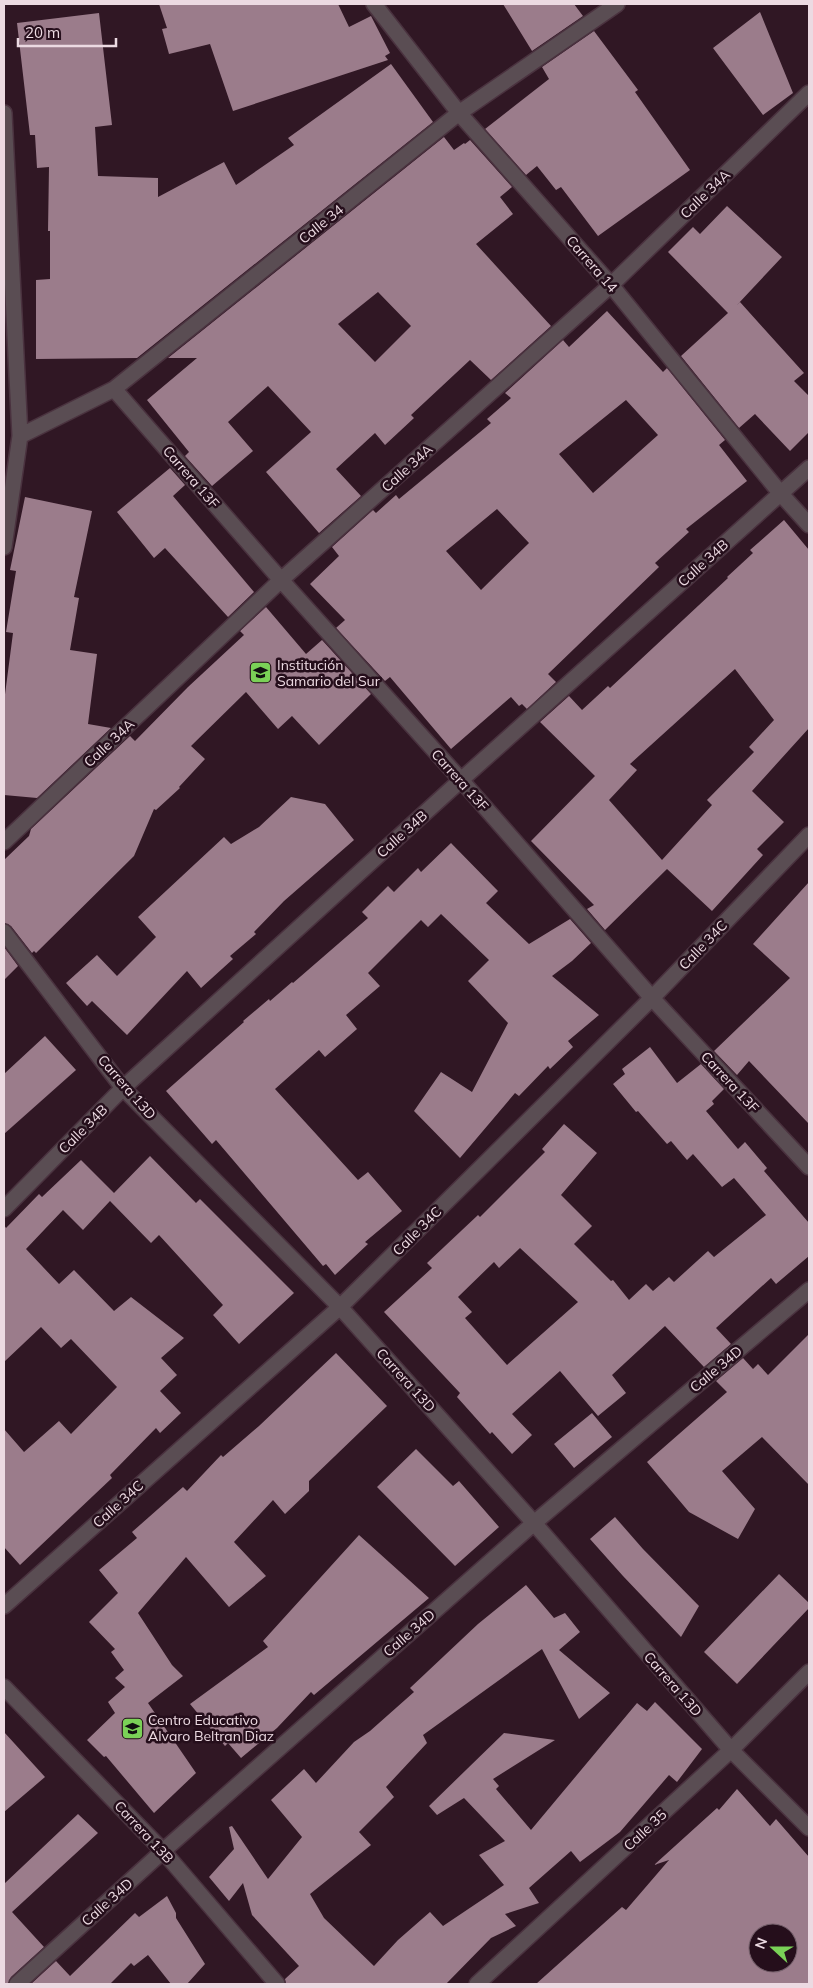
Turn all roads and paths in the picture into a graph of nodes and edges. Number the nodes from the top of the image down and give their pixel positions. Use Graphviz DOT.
graph roads {
  1 [pos="374,4"];
  2 [pos="617,4"];
  3 [pos="809,93"];
  4 [pos="4,113"];
  5 [pos="459,113"];
  6 [pos="612,284"];
  7 [pos="114,390"];
  8 [pos="20,436"];
  9 [pos="809,468"];
  10 [pos="781,494"];
  11 [pos="809,525"];
  12 [pos="4,547"];
  13 [pos="281,580"];
  14 [pos="461,780"];
  15 [pos="809,835"];
  16 [pos="4,842"];
  17 [pos="4,932"];
  18 [pos="652,998"];
  19 [pos="123,1088"];
  20 [pos="809,1167"];
  21 [pos="4,1209"];
  22 [pos="809,1290"];
  23 [pos="340,1307"];
  24 [pos="534,1523"];
  25 [pos="4,1606"];
  26 [pos="809,1672"];
  27 [pos="4,1686"];
  28 [pos="730,1750"];
  29 [pos="809,1828"];
  30 [pos="163,1851"];
  31 [pos="17,1984"];
  32 [pos="277,1984"];
  33 [pos="478,1984"];
  1 -- 5 [label="street, Carrera 14"];
  2 -- 5 [label="street, Calle 34"];
  3 -- 6 [label="street, Calle 34A"];
  4 -- 8 [label="street"];
  5 -- 6 [label="street, Carrera 14"];
  5 -- 7 [label="street, Calle 34"];
  6 -- 10 [label="street, Carrera 14"];
  6 -- 13 [label="street, Calle 34A"];
  7 -- 8 [label="street, Calle 34"];
  7 -- 13 [label="street, Carrera 13F"];
  8 -- 12 [label="street"];
  9 -- 10 [label="street, Calle 34B"];
  10 -- 11 [label="street, Carrera 14"];
  10 -- 14 [label="street, Calle 34B"];
  13 -- 14 [label="street, Carrera 13F"];
  13 -- 16 [label="street, Calle 34A"];
  14 -- 18 [label="street, Carrera 13F"];
  14 -- 19 [label="street, Calle 34B"];
  15 -- 18 [label="street, Calle 34C"];
  17 -- 19 [label="street, Carrera 13D"];
  18 -- 20 [label="street, Carrera 13F"];
  18 -- 23 [label="street, Calle 34C"];
  19 -- 21 [label="street, Calle 34B"];
  19 -- 23 [label="street, Carrera 13D"];
  22 -- 24 [label="street, Calle 34D"];
  23 -- 24 [label="street, Carrera 13D"];
  23 -- 25 [label="street, Calle 34C"];
  24 -- 28 [label="street, Carrera 13D"];
  24 -- 30 [label="street, Calle 34D"];
  26 -- 28 [label="street, Calle 35"];
  27 -- 30 [label="street, Carrera 13B"];
  28 -- 29 [label="street, Carrera 13D"];
  28 -- 33 [label="street, Calle 35"];
  30 -- 31 [label="street, Calle 34D"];
  30 -- 32 [label="street, Carrera 13B"];
}
